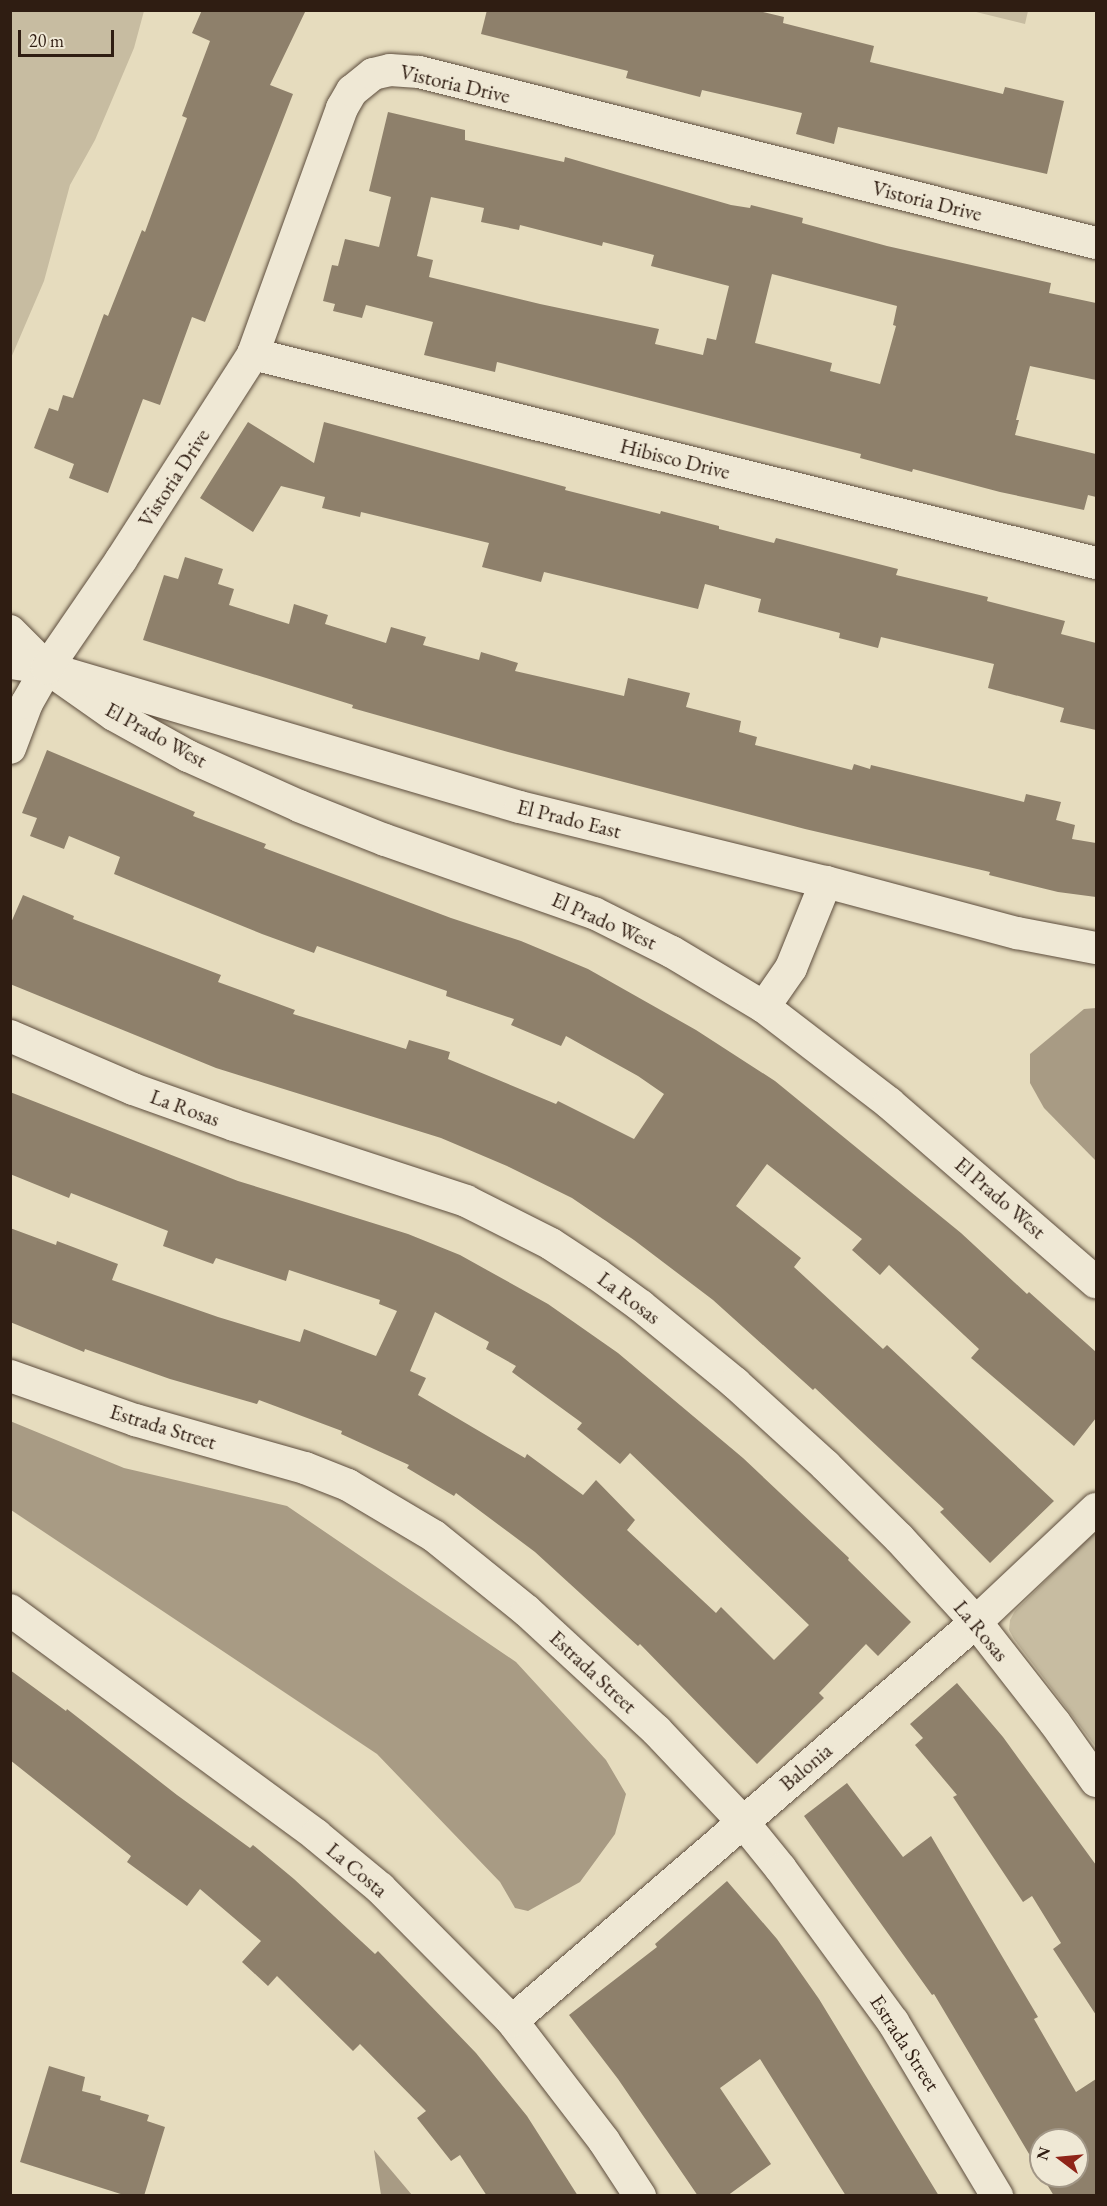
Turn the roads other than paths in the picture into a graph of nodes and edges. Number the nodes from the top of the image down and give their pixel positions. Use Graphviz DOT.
graph roads {
  1 [pos="1096,243"];
  2 [pos="253,354"];
  3 [pos="1096,563"];
  4 [pos="10,632"];
  5 [pos="10,663"];
  6 [pos="47,668"];
  7 [pos="10,748"];
  8 [pos="826,882"];
  9 [pos="1096,948"];
  10 [pos="764,1007"];
  11 [pos="10,1036"];
  12 [pos="1096,1282"];
  13 [pos="10,1376"];
  14 [pos="1096,1509"];
  15 [pos="10,1610"];
  16 [pos="976,1622"];
  17 [pos="1096,1780"];
  18 [pos="743,1822"];
  19 [pos="512,2021"];
  20 [pos="640,2196"];
  21 [pos="997,2196"];
  1 -- 2 [label="street, Vistoria Drive"];
  2 -- 3 [label="street, Hibisco Drive"];
  2 -- 6 [label="street, Vistoria Drive"];
  4 -- 6 [label="street, El Prado West"];
  5 -- 6 [label="street, El Prado East"];
  6 -- 7 [label="street"];
  6 -- 8 [label="street, El Prado East"];
  6 -- 10 [label="street, El Prado West"];
  8 -- 9 [label="street, El Prado East"];
  8 -- 10 [label="street"];
  10 -- 12 [label="street, El Prado West"];
  11 -- 16 [label="street, La Rosas"];
  13 -- 18 [label="street, Estrada Street"];
  14 -- 16 [label="street, Balonia"];
  15 -- 19 [label="street, La Costa"];
  16 -- 17 [label="street, La Rosas"];
  16 -- 18 [label="street, Balonia"];
  18 -- 19 [label="street, Balonia"];
  18 -- 21 [label="street, Estrada Street"];
  19 -- 20 [label="street, La Costa"];
}
